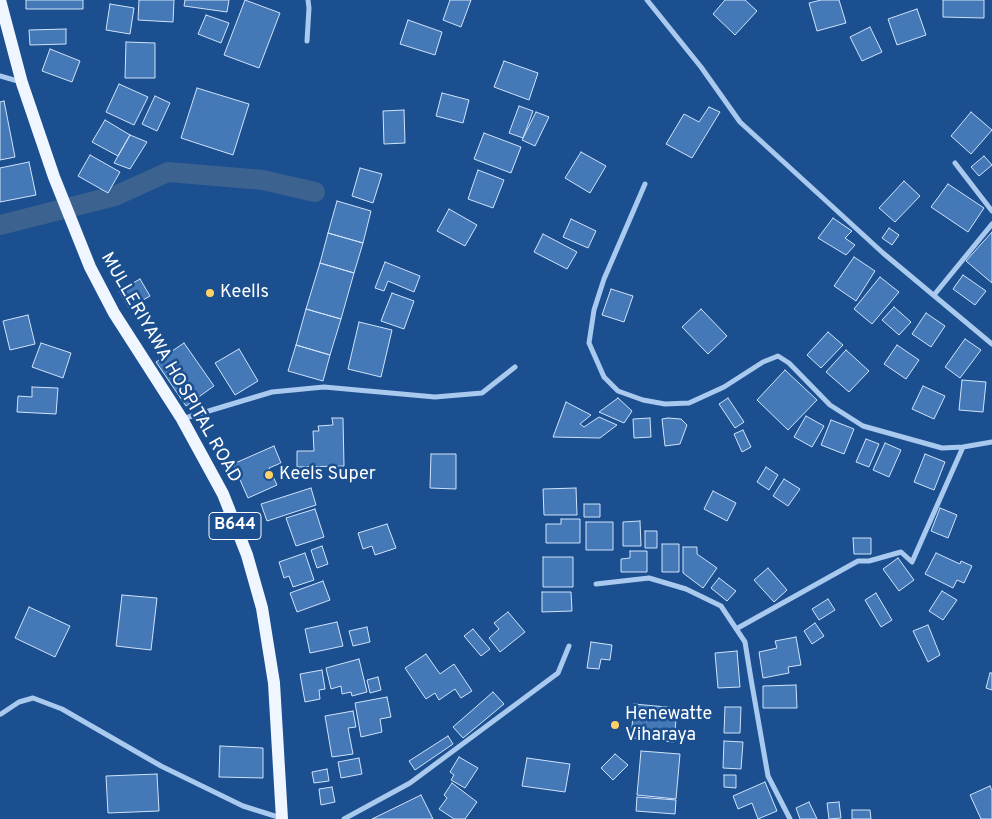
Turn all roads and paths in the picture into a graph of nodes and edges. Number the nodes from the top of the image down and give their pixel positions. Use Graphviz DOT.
graph roads {
  1 [pos="0,0"];
  2 [pos="308,0"];
  3 [pos="646,0"];
  4 [pos="307,41"];
  5 [pos="0,76"];
  6 [pos="22,82"];
  7 [pos="955,164"];
  8 [pos="644,184"];
  9 [pos="992,211"];
  10 [pos="992,224"];
  11 [pos="934,295"];
  12 [pos="992,344"];
  13 [pos="515,366"];
  14 [pos="182,419"];
  15 [pos="992,442"];
  16 [pos="963,447"];
  17 [pos="596,584"];
  18 [pos="736,629"];
  19 [pos="569,646"];
  20 [pos="1,714"];
  21 [pos="282,819"];
  22 [pos="344,819"];
  23 [pos="790,819"];
  1 -- 6 [label="main road, MULLERIYAWA HOSPITAL ROAD / B644"];
  2 -- 4 [label="street"];
  3 -- 11 [label="street"];
  5 -- 6 [label="street"];
  6 -- 14 [label="main road, MULLERIYAWA HOSPITAL ROAD / B644"];
  7 -- 9 [label="street"];
  8 -- 16 [label="street"];
  10 -- 11 [label="street"];
  11 -- 12 [label="street"];
  13 -- 14 [label="street"];
  14 -- 21 [label="main road, MULLERIYAWA HOSPITAL ROAD / B644"];
  15 -- 16 [label="street"];
  16 -- 18 [label="street"];
  17 -- 18 [label="street"];
  18 -- 23 [label="street"];
  19 -- 22 [label="street"];
  20 -- 21 [label="street"];
}
